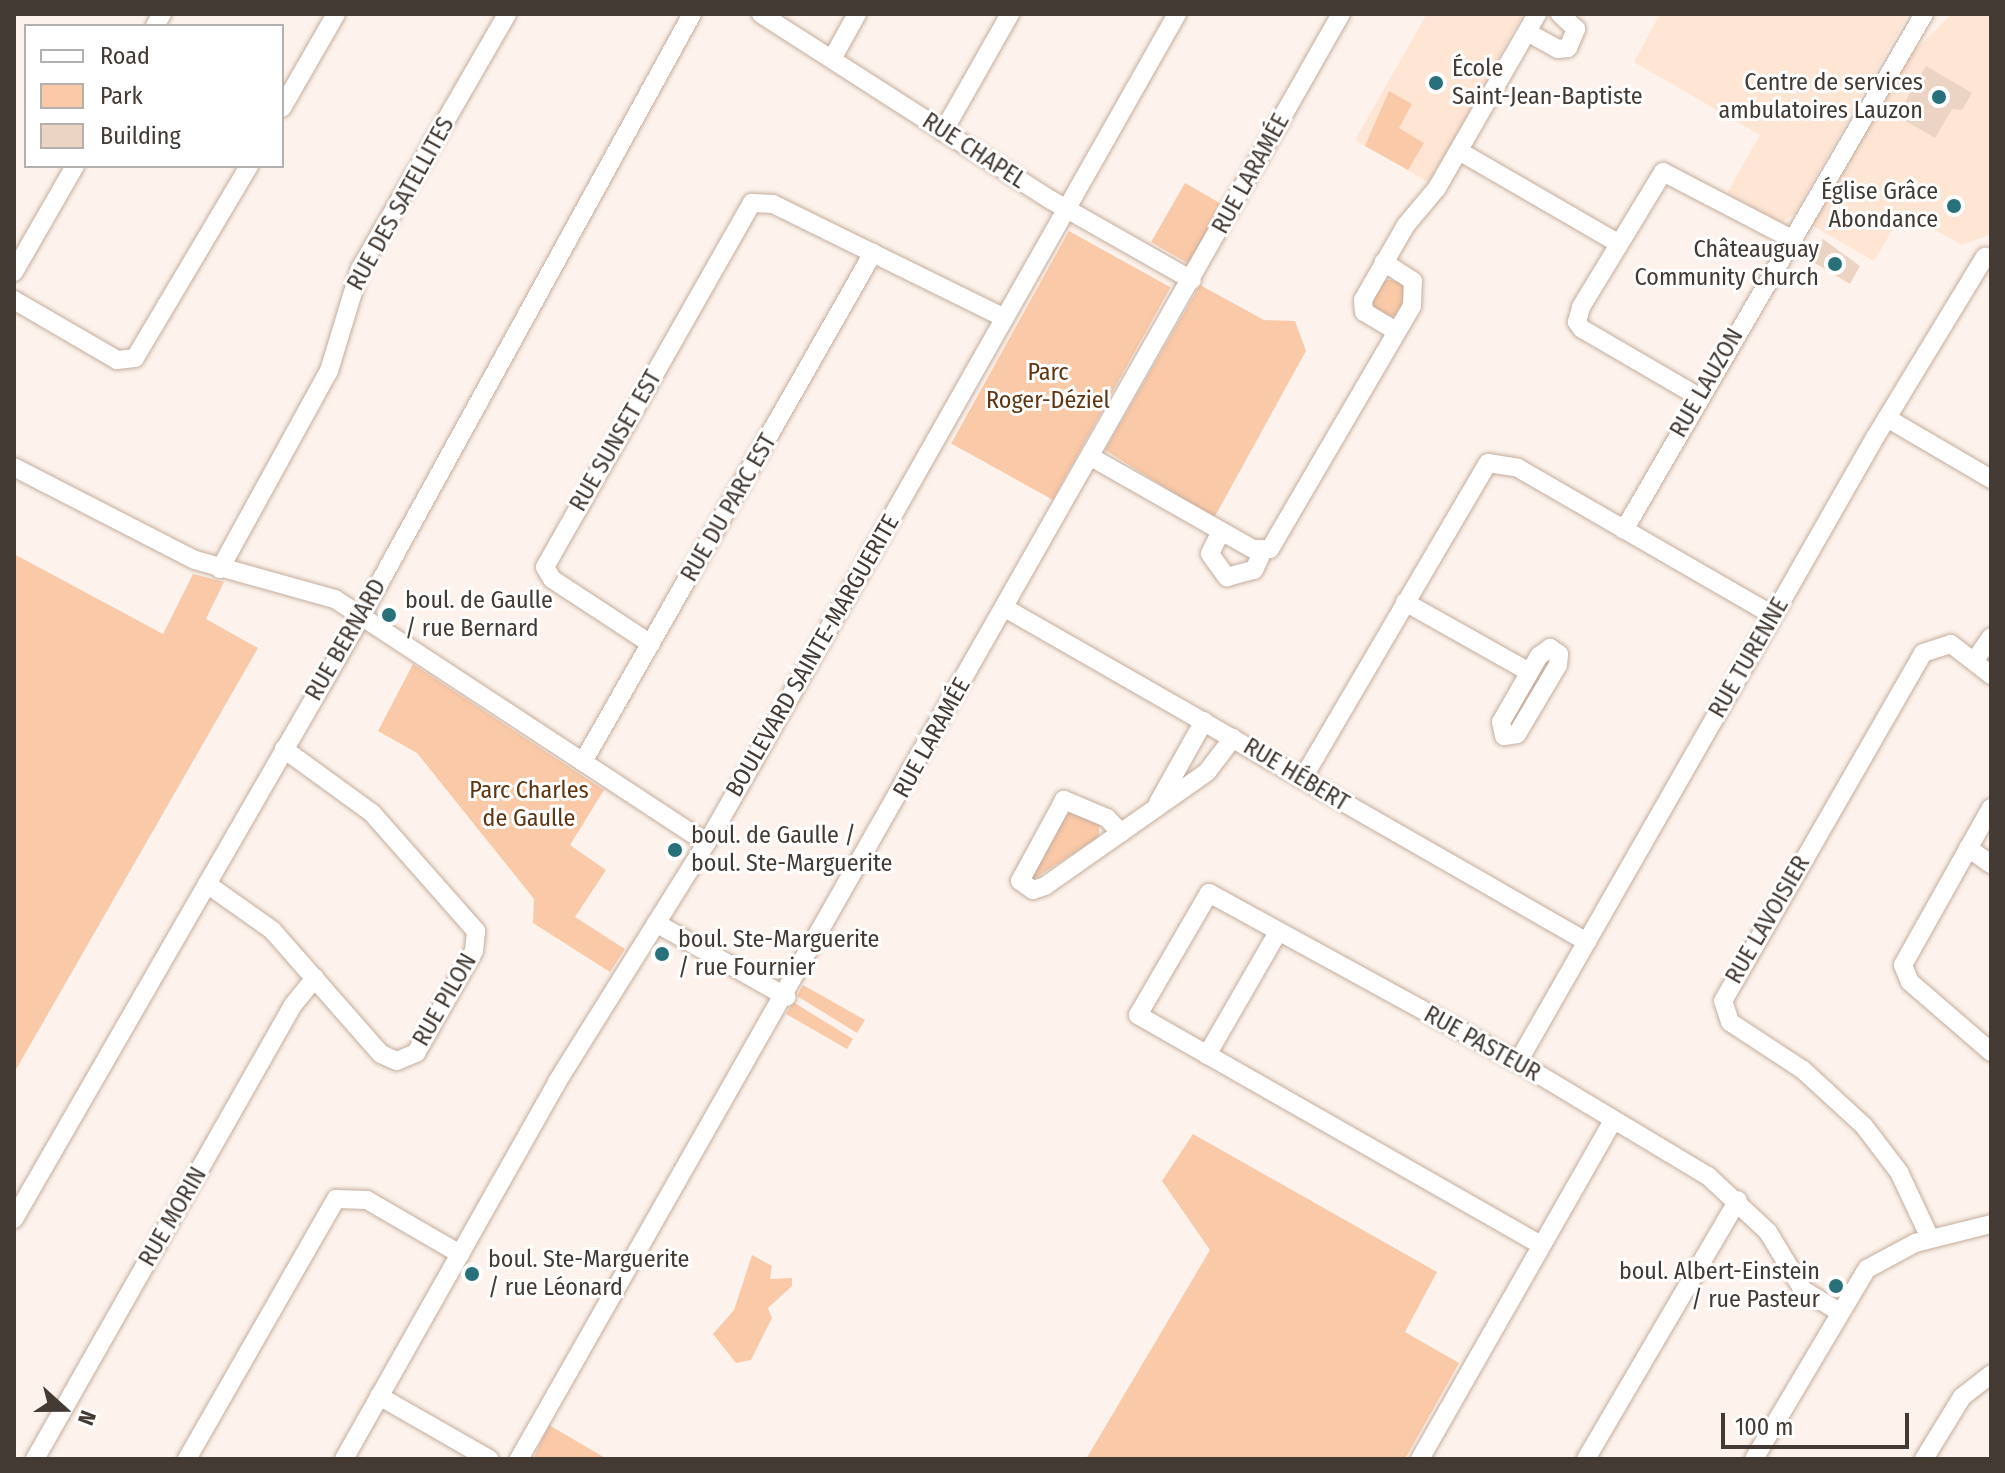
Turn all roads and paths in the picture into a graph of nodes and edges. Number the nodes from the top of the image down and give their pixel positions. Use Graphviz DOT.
graph roads {
  1 [pos="336,14"];
  2 [pos="692,14"];
  3 [pos="761,14"];
  4 [pos="857,14"];
  5 [pos="1010,14"];
  6 [pos="1177,14"];
  7 [pos="1341,14"];
  8 [pos="1537,14"];
  9 [pos="1560,14"];
  10 [pos="1924,14"];
  11 [pos="1934,14"];
  12 [pos="501,16"];
  13 [pos="1913,30"];
  14 [pos="1527,32"];
  15 [pos="832,59"];
  16 [pos="284,105"];
  17 [pos="943,132"];
  18 [pos="1459,151"];
  19 [pos="74,168"];
  20 [pos="248,168"];
  21 [pos="1067,209"];
  22 [pos="1790,238"];
  23 [pos="1618,243"];
  24 [pos="873,253"];
  25 [pos="1985,257"];
  26 [pos="1384,262"];
  27 [pos="14,272"];
  28 [pos="1192,280"];
  29 [pos="14,300"];
  30 [pos="1005,318"];
  31 [pos="1396,331"];
  32 [pos="1699,397"];
  33 [pos="1887,418"];
  34 [pos="1091,457"];
  35 [pos="14,467"];
  36 [pos="1991,479"];
  37 [pos="1624,530"];
  38 [pos="1221,531"];
  39 [pos="1263,551"];
  40 [pos="220,569"];
  41 [pos="1405,602"];
  42 [pos="1005,608"];
  43 [pos="1773,615"];
  44 [pos="361,616"];
  45 [pos="1991,637"];
  46 [pos="651,644"];
  47 [pos="1975,660"];
  48 [pos="1529,672"];
  49 [pos="1991,675"];
  50 [pos="1204,721"];
  51 [pos="1233,738"];
  52 [pos="284,749"];
  53 [pos="583,762"];
  54 [pos="1303,778"];
  55 [pos="1155,807"];
  56 [pos="1991,808"];
  57 [pos="1121,833"];
  58 [pos="706,843"];
  59 [pos="1968,848"];
  60 [pos="1991,864"];
  61 [pos="207,884"];
  62 [pos="656,923"];
  63 [pos="1278,932"];
  64 [pos="1587,942"];
  65 [pos="315,978"];
  66 [pos="787,997"];
  67 [pos="1991,1052"];
  68 [pos="1207,1055"];
  69 [pos="1518,1062"];
  70 [pos="1613,1120"];
  71 [pos="1738,1200"];
  72 [pos="14,1219"];
  73 [pos="1991,1224"];
  74 [pos="1930,1238"];
  75 [pos="1541,1245"];
  76 [pos="460,1254"];
  77 [pos="1838,1311"];
  78 [pos="1991,1374"];
  79 [pos="379,1396"];
  80 [pos="35,1459"];
  81 [pos="187,1459"];
  82 [pos="344,1459"];
  83 [pos="489,1459"];
  84 [pos="519,1459"];
  85 [pos="1420,1459"];
  86 [pos="1586,1459"];
  87 [pos="1754,1459"];
  88 [pos="1924,1459"];
  1 -- 16 [label="street"];
  2 -- 44 [label="street, RUE BERNARD"];
  3 -- 15 [label="street, RUE CHAPEL"];
  4 -- 15 [label="street"];
  5 -- 17 [label="street"];
  6 -- 21 [label="street, BOULEVARD SAINTE-MARGUERITE"];
  7 -- 28 [label="street, RUE LARAMÉE"];
  8 -- 14 [label="street"];
  9 -- 14 [label="street"];
  10 -- 13 [label="street, RUE LAUZON"];
  11 -- 13 [label="street, RUE LAUZON"];
  12 -- 40 [label="street, RUE DES SATELLITES"];
  13 -- 22 [label="street, RUE LAUZON"];
  14 -- 18 [label="street"];
  15 -- 17 [label="street, RUE CHAPEL"];
  17 -- 21 [label="street, RUE CHAPEL"];
  18 -- 23 [label="street"];
  18 -- 26 [label="street"];
  19 -- 27 [label="street"];
  20 -- 29 [label="street"];
  21 -- 28 [label="street, RUE CHAPEL"];
  21 -- 30 [label="street, BOULEVARD SAINTE-MARGUERITE"];
  22 -- 23 [label="street"];
  22 -- 32 [label="street, RUE LAUZON"];
  23 -- 32 [label="street"];
  24 -- 30 [label="street"];
  24 -- 46 [label="street, RUE DU PARC EST"];
  24 -- 46 [label="street, RUE SUNSET EST"];
  25 -- 33 [label="street, RUE TURENNE"];
  26 -- 31 [label="street"];
  26 -- 31 [label="street"];
  28 -- 34 [label="street, RUE LARAMÉE"];
  30 -- 58 [label="street, BOULEVARD SAINTE-MARGUERITE"];
  31 -- 39 [label="street"];
  32 -- 37 [label="street, RUE LAUZON"];
  33 -- 36 [label="street"];
  33 -- 43 [label="street, RUE TURENNE"];
  34 -- 38 [label="street"];
  34 -- 42 [label="street, RUE LARAMÉE"];
  35 -- 40 [label="street"];
  37 -- 41 [label="street"];
  37 -- 43 [label="street"];
  38 -- 39 [label="street"];
  38 -- 39 [label="street"];
  40 -- 44 [label="street"];
  41 -- 48 [label="street"];
  41 -- 54 [label="street"];
  42 -- 50 [label="street, RUE HÉBERT"];
  42 -- 66 [label="street, RUE LARAMÉE"];
  43 -- 64 [label="street, RUE TURENNE"];
  44 -- 52 [label="street, RUE BERNARD"];
  44 -- 53 [label="street"];
  45 -- 47 [label="street"];
  46 -- 53 [label="street, RUE DU PARC EST"];
  47 -- 49 [label="street, RUE LAVOISIER"];
  47 -- 74 [label="street, RUE LAVOISIER"];
  50 -- 51 [label="street, RUE HÉBERT"];
  50 -- 55 [label="street"];
  51 -- 54 [label="street, RUE HÉBERT"];
  51 -- 55 [label="street"];
  52 -- 61 [label="street, RUE BERNARD"];
  52 -- 65 [label="street, RUE PILON"];
  53 -- 58 [label="street"];
  54 -- 64 [label="street, RUE HÉBERT"];
  55 -- 57 [label="street"];
  56 -- 59 [label="street"];
  57 -- 57 [label="street"];
  58 -- 62 [label="street, BOULEVARD SAINTE-MARGUERITE"];
  59 -- 60 [label="street"];
  59 -- 67 [label="street"];
  61 -- 65 [label="street, RUE PILON"];
  61 -- 72 [label="street, RUE BERNARD"];
  62 -- 66 [label="street"];
  62 -- 76 [label="street, BOULEVARD SAINTE-MARGUERITE"];
  63 -- 68 [label="street"];
  63 -- 68 [label="street, RUE PASTEUR"];
  63 -- 69 [label="street, RUE PASTEUR"];
  64 -- 69 [label="street, RUE TURENNE"];
  65 -- 80 [label="street, RUE MORIN"];
  66 -- 84 [label="street, RUE LARAMÉE"];
  68 -- 75 [label="street"];
  69 -- 70 [label="street, RUE PASTEUR"];
  70 -- 71 [label="street, RUE PASTEUR"];
  70 -- 75 [label="street"];
  71 -- 77 [label="street, RUE PASTEUR"];
  71 -- 86 [label="street"];
  73 -- 74 [label="street"];
  74 -- 77 [label="street"];
  75 -- 85 [label="street"];
  76 -- 79 [label="street, BOULEVARD SAINTE-MARGUERITE"];
  76 -- 81 [label="street"];
  77 -- 87 [label="street"];
  78 -- 88 [label="street"];
  79 -- 82 [label="street, BOULEVARD SAINTE-MARGUERITE"];
  79 -- 83 [label="street"];
}
